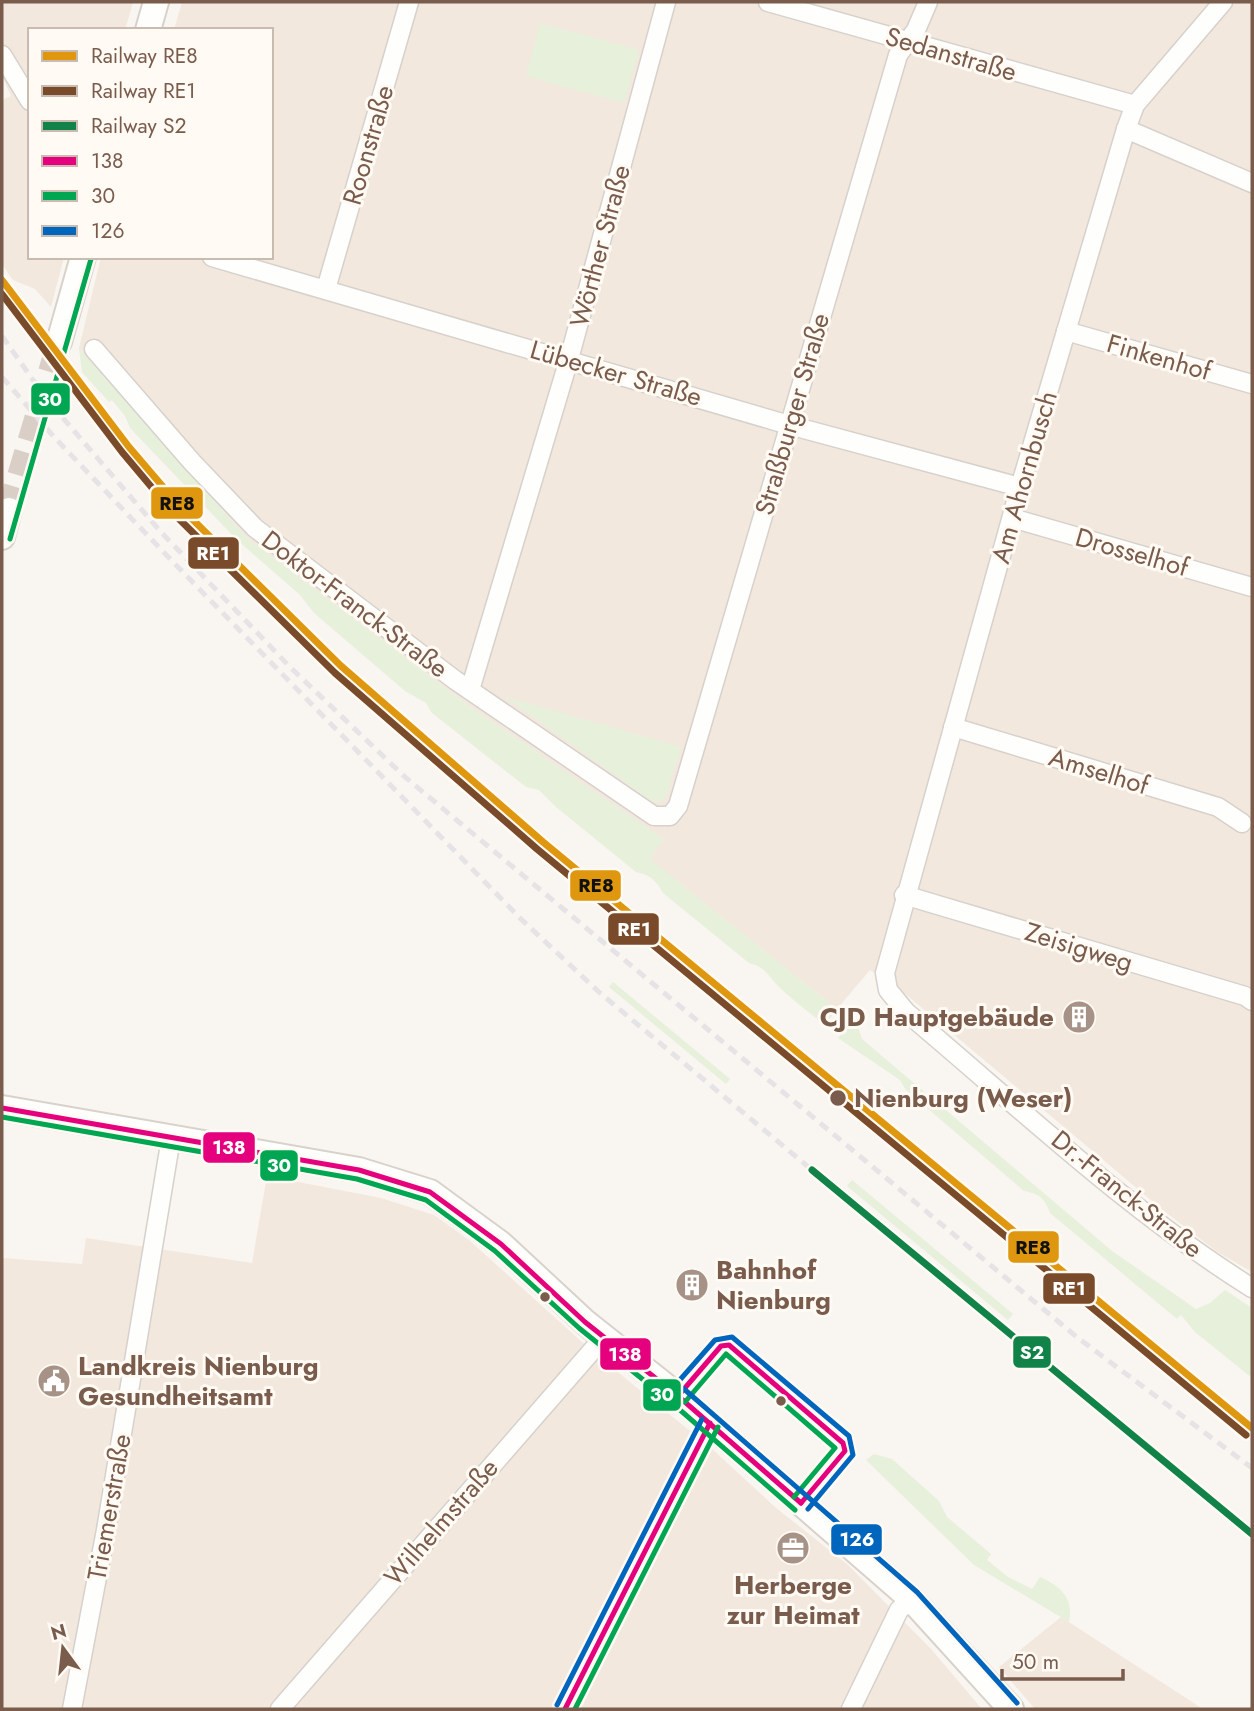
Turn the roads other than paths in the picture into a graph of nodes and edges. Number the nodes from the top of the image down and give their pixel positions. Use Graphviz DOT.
graph roads {
  1 [pos="156,2"];
  2 [pos="409,2"];
  3 [pos="666,2"];
  4 [pos="768,2"];
  5 [pos="928,2"];
  6 [pos="1223,2"];
  7 [pos="149,28"];
  8 [pos="907,42"];
  9 [pos="2,55"];
  10 [pos="28,98"];
  11 [pos="1135,105"];
  12 [pos="1126,129"];
  13 [pos="1252,183"];
  14 [pos="82,259"];
  15 [pos="219,259"];
  16 [pos="326,289"];
  17 [pos="1066,331"];
  18 [pos="59,342"];
  19 [pos="93,349"];
  20 [pos="569,359"];
  21 [pos="1252,384"];
  22 [pos="789,425"];
  23 [pos="1020,487"];
  24 [pos="9,510"];
  25 [pos="1012,518"];
  26 [pos="2,537"];
  27 [pos="1252,587"];
  28 [pos="470,690"];
  29 [pos="953,727"];
  30 [pos="654,816"];
  31 [pos="1242,823"];
  32 [pos="904,895"];
  33 [pos="885,981"];
  34 [pos="1252,1001"];
  35 [pos="2,1108"];
  36 [pos="171,1138"];
  37 [pos="1252,1288"];
  38 [pos="604,1337"];
  39 [pos="710,1423"];
  40 [pos="911,1599"];
  41 [pos="72,1709"];
  42 [pos="280,1709"];
  43 [pos="565,1709"];
  44 [pos="851,1709"];
  45 [pos="1011,1709"];
  1 -- 7 [label="main road"];
  2 -- 16 [label="street, Roonstraße"];
  3 -- 20 [label="street, Wörther Straße"];
  4 -- 8 [label="street, Sedanstraße"];
  5 -- 8 [label="street, Straßburger Straße"];
  6 -- 11 [label="street, Am Ahornbusch"];
  8 -- 11 [label="street, Sedanstraße"];
  8 -- 22 [label="street, Straßburger Straße"];
  9 -- 10 [label="street"];
  11 -- 12 [label="street, Am Ahornbusch"];
  12 -- 13 [label="street"];
  12 -- 17 [label="street, Am Ahornbusch"];
  14 -- 18 [label="main road"];
  15 -- 16 [label="street, Lübecker Straße"];
  16 -- 20 [label="street, Lübecker Straße"];
  17 -- 21 [label="street, Finkenhof"];
  17 -- 23 [label="street, Am Ahornbusch"];
  19 -- 28 [label="street, Doktor-Franck-Straße"];
  20 -- 22 [label="street, Lübecker Straße"];
  20 -- 28 [label="street, Wörther Straße"];
  22 -- 23 [label="street, Lübecker Straße"];
  22 -- 30 [label="street, Straßburger Straße"];
  23 -- 25 [label="street, Am Ahornbusch"];
  24 -- 26 [label="main road"];
  25 -- 27 [label="street, Drosselhof"];
  25 -- 29 [label="street, Am Ahornbusch"];
  28 -- 30 [label="street, Doktor-Franck-Straße"];
  29 -- 31 [label="street, Amselhof"];
  29 -- 32 [label="street, Am Ahornbusch"];
  32 -- 33 [label="street, Am Ahornbusch"];
  32 -- 34 [label="street, Zeisigweg"];
  33 -- 37 [label="street, Dr.-Franck-Straße"];
  35 -- 36 [label="main road"];
  36 -- 38 [label="main road"];
  36 -- 41 [label="street, Triemerstraße"];
  38 -- 39 [label="main road"];
  38 -- 42 [label="street, Wilhelmstraße"];
  39 -- 40 [label="main road"];
  39 -- 43 [label="street"];
  40 -- 44 [label="street"];
  40 -- 45 [label="main road"];
}
